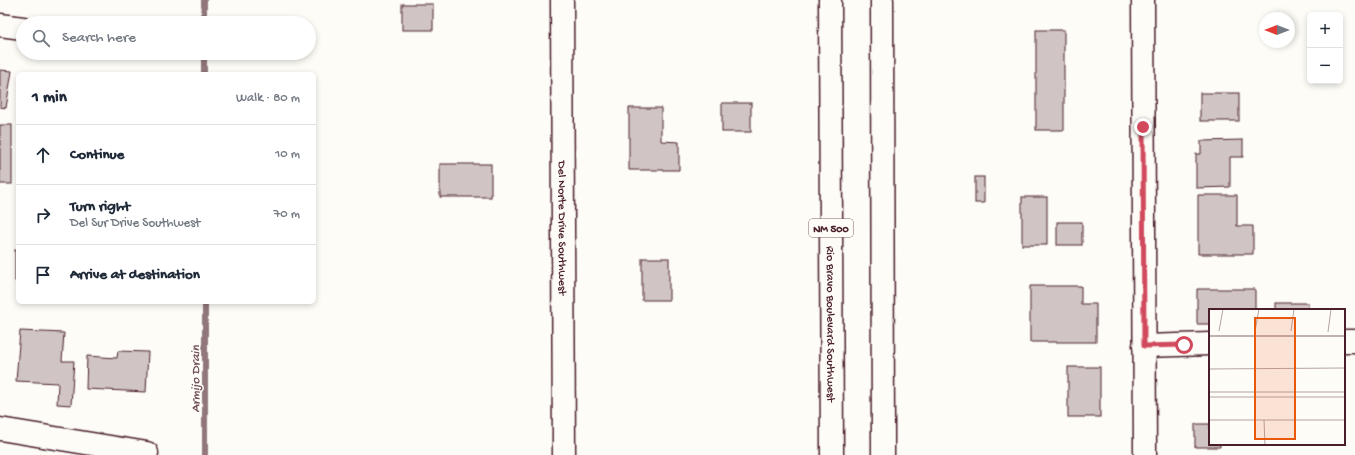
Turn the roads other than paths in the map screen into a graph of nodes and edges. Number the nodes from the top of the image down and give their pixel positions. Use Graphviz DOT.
graph roads {
  1 [pos="562,0"];
  2 [pos="830,0"];
  3 [pos="882,0"];
  4 [pos="1143,0"];
  5 [pos="0,25"];
  6 [pos="16,27"];
  7 [pos="1209,344"];
  8 [pos="1144,346"];
  9 [pos="0,428"];
  10 [pos="147,453"];
  11 [pos="564,455"];
  12 [pos="832,455"];
  13 [pos="883,455"];
  14 [pos="1145,455"];
  1 -- 11 [label="street, Del Norte Drive Southwest"];
  2 -- 12 [label="street, Rio Bravo Boulevard Southwest / NM 500"];
  3 -- 13 [label="street"];
  4 -- 8 [label="street"];
  5 -- 6 [label="street"];
  7 -- 8 [label="street"];
  8 -- 14 [label="street"];
  9 -- 10 [label="street"];
}
